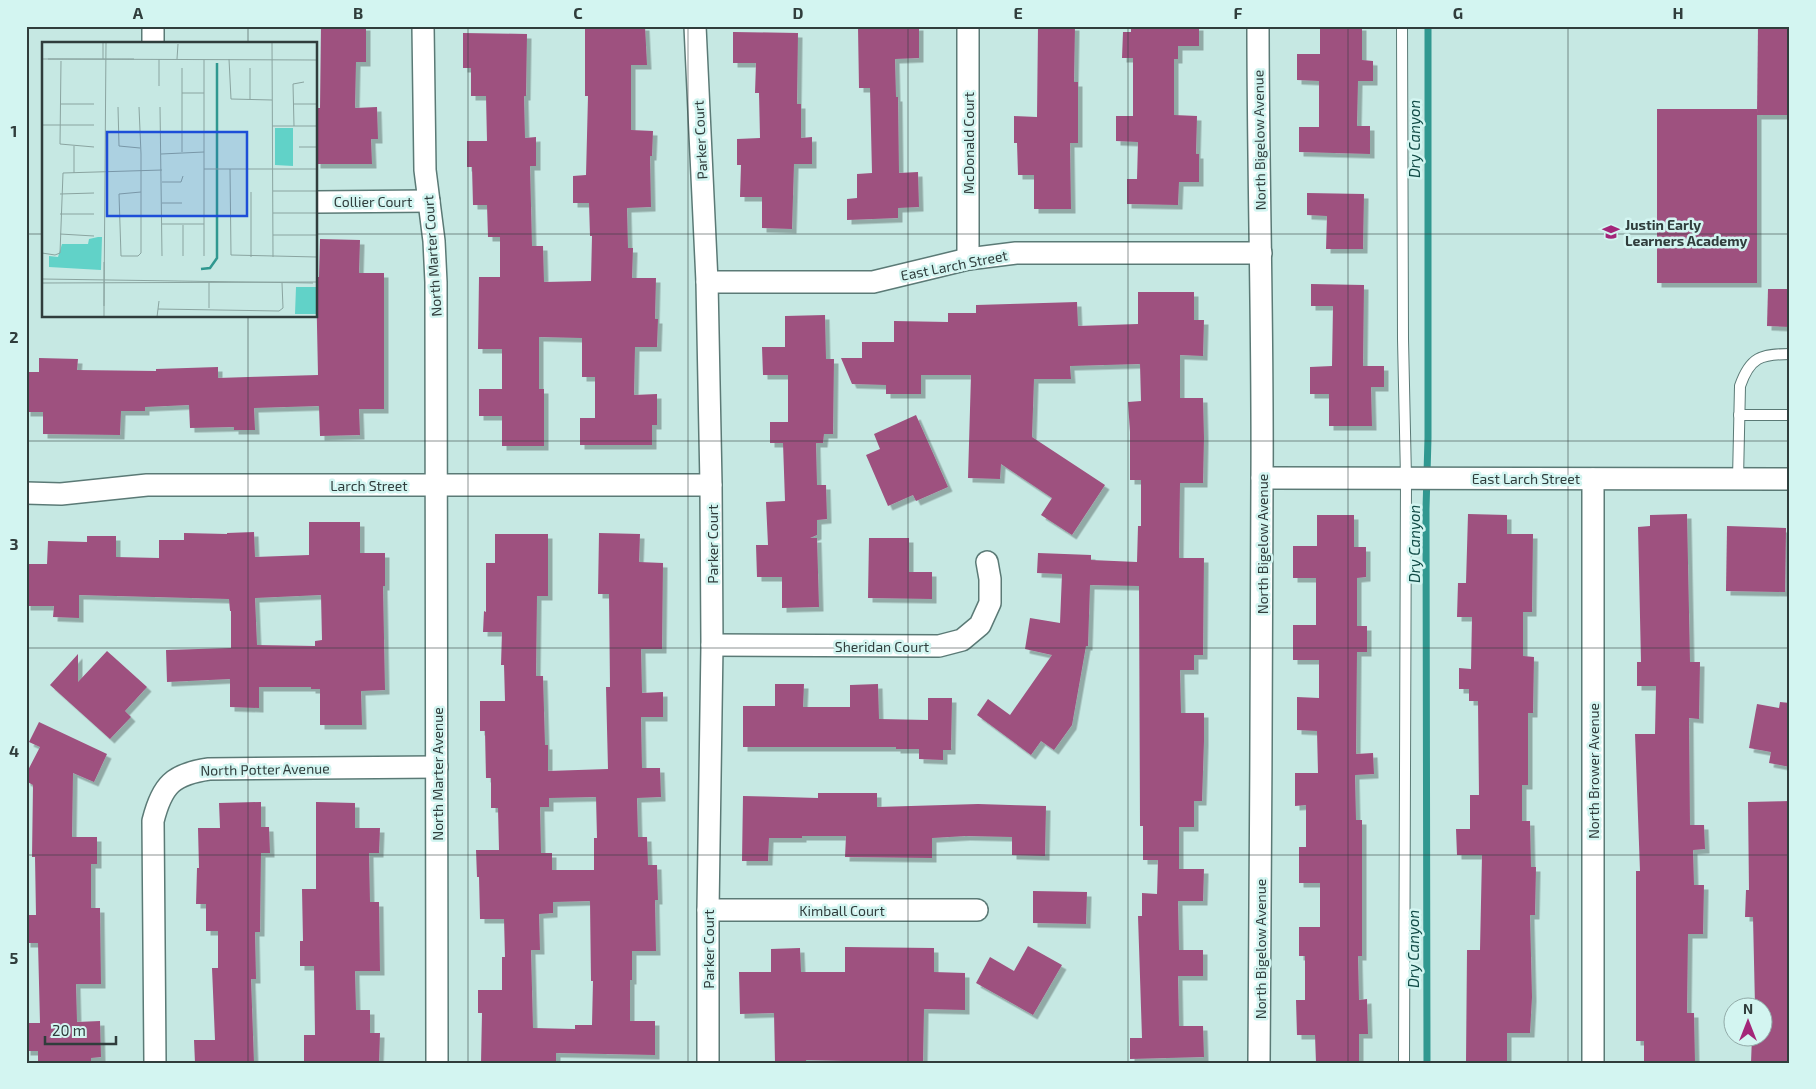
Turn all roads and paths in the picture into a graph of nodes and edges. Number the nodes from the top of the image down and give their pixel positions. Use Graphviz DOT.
graph roads {
  1 [pos="153,26"];
  2 [pos="423,26"];
  3 [pos="695,26"];
  4 [pos="968,26"];
  5 [pos="1258,26"];
  6 [pos="1402,26"];
  7 [pos="153,42"];
  8 [pos="429,201"];
  9 [pos="318,202"];
  10 [pos="1261,253"];
  11 [pos="968,259"];
  12 [pos="707,282"];
  13 [pos="1790,354"];
  14 [pos="1739,415"];
  15 [pos="1790,415"];
  16 [pos="1262,478"];
  17 [pos="1409,478"];
  18 [pos="1593,479"];
  19 [pos="1738,479"];
  20 [pos="1790,479"];
  21 [pos="437,485"];
  22 [pos="711,485"];
  23 [pos="26,493"];
  24 [pos="987,562"];
  25 [pos="712,646"];
  26 [pos="437,767"];
  27 [pos="708,910"];
  28 [pos="977,910"];
  29 [pos="155,1063"];
  30 [pos="438,1063"];
  31 [pos="708,1063"];
  32 [pos="1259,1063"];
  33 [pos="1404,1063"];
  34 [pos="1593,1063"];
  1 -- 7 [label="street"];
  2 -- 8 [label="street, North Marter Court"];
  3 -- 12 [label="street, Parker Court"];
  4 -- 11 [label="street, McDonald Court"];
  5 -- 10 [label="street, North Bigelow Avenue"];
  6 -- 17 [label="lane"];
  8 -- 9 [label="street, Collier Court"];
  8 -- 21 [label="street, North Marter Court"];
  10 -- 11 [label="street, East Larch Street"];
  10 -- 16 [label="street, North Bigelow Avenue"];
  11 -- 12 [label="street, East Larch Street"];
  12 -- 22 [label="street, Parker Court"];
  13 -- 14 [label="lane"];
  14 -- 15 [label="lane"];
  14 -- 19 [label="lane"];
  16 -- 17 [label="street, East Larch Street"];
  16 -- 32 [label="street, North Bigelow Avenue"];
  17 -- 18 [label="street, East Larch Street"];
  17 -- 33 [label="lane"];
  18 -- 19 [label="street, East Larch Street"];
  18 -- 34 [label="street, North Brower Avenue"];
  19 -- 20 [label="street, East Larch Street"];
  21 -- 22 [label="street, Larch Street"];
  21 -- 23 [label="street, Larch Street"];
  21 -- 26 [label="street, North Marter Avenue"];
  22 -- 25 [label="street, Parker Court"];
  24 -- 25 [label="street, Sheridan Court"];
  25 -- 27 [label="street, Parker Court"];
  26 -- 29 [label="street, North Potter Avenue"];
  26 -- 30 [label="street, North Marter Avenue"];
  27 -- 28 [label="street, Kimball Court"];
  27 -- 31 [label="street, Parker Court"];
}
